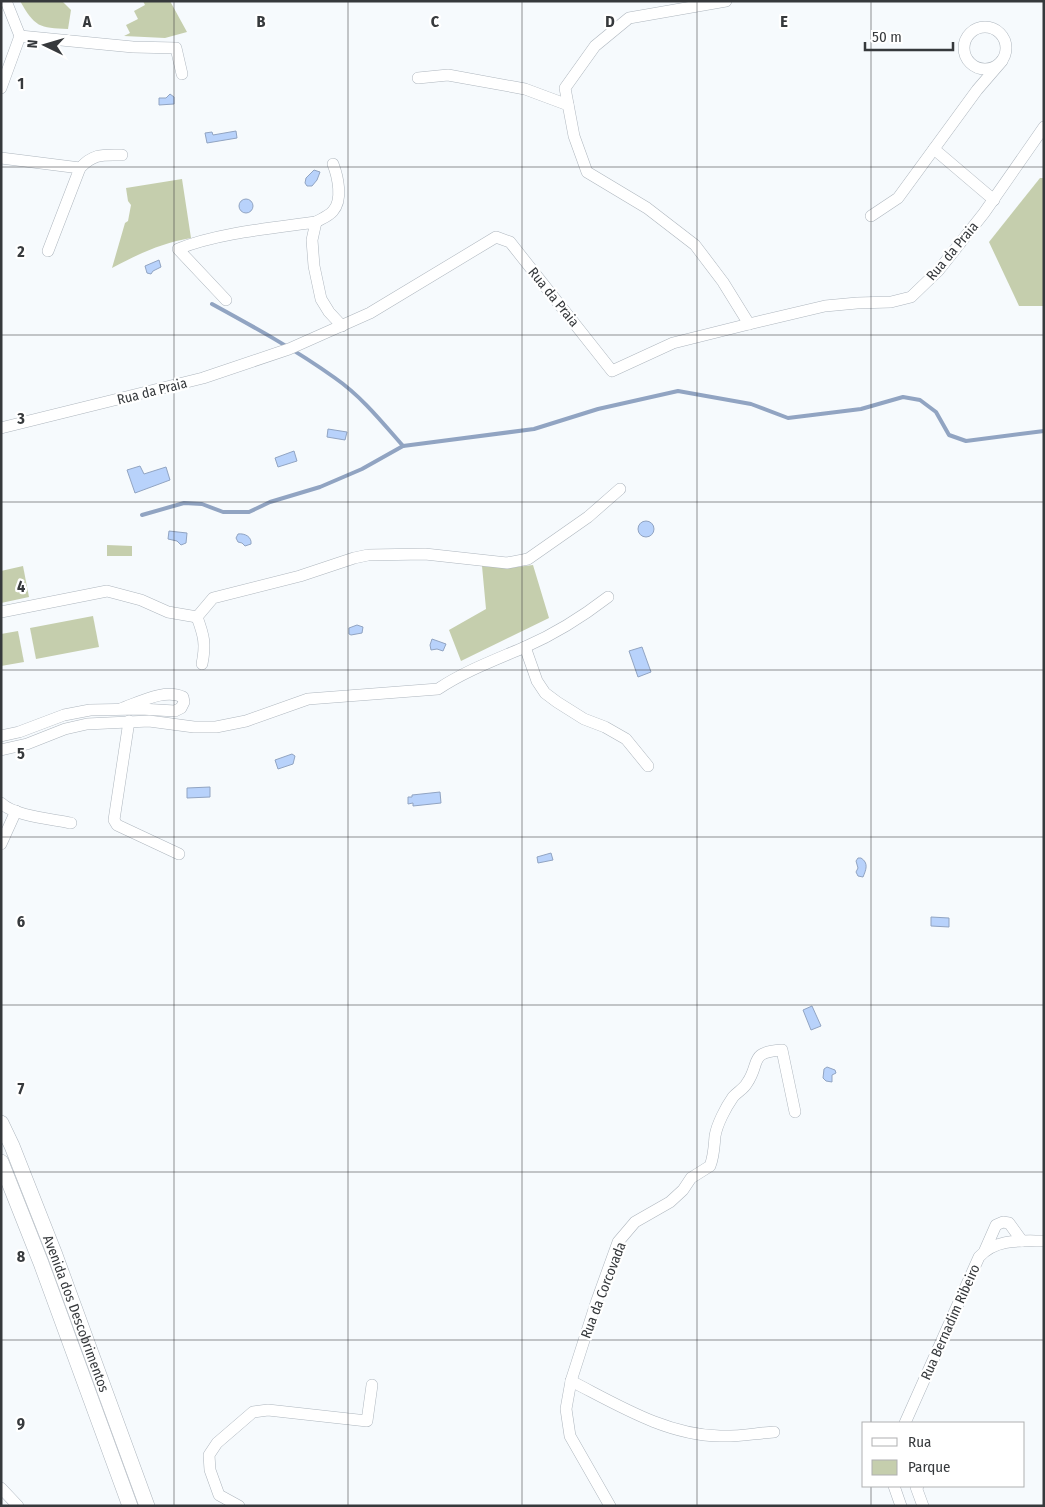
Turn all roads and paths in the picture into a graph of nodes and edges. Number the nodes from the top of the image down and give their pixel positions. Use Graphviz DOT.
graph roads {
  1 [pos="6,1"];
  2 [pos="726,1"];
  3 [pos="20,36"];
  4 [pos="1002,61"];
  5 [pos="974,66"];
  6 [pos="182,74"];
  7 [pos="418,78"];
  8 [pos="1,88"];
  9 [pos="977,90"];
  10 [pos="568,105"];
  11 [pos="1044,127"];
  12 [pos="934,149"];
  13 [pos="122,155"];
  14 [pos="1,158"];
  15 [pos="333,164"];
  16 [pos="80,168"];
  17 [pos="994,200"];
  18 [pos="872,216"];
  19 [pos="316,222"];
  20 [pos="48,251"];
  21 [pos="226,300"];
  22 [pos="748,324"];
  23 [pos="342,326"];
  24 [pos="1,428"];
  25 [pos="620,489"];
  26 [pos="608,598"];
  27 [pos="1,612"];
  28 [pos="197,617"];
  29 [pos="525,647"];
  30 [pos="202,664"];
  31 [pos="120,709"];
  32 [pos="129,721"];
  33 [pos="1,736"];
  34 [pos="1,750"];
  35 [pos="648,766"];
  36 [pos="1,803"];
  37 [pos="16,811"];
  38 [pos="71,823"];
  39 [pos="1,844"];
  40 [pos="179,854"];
  41 [pos="795,1112"];
  42 [pos="1,1123"];
  43 [pos="1,1162"];
  44 [pos="1022,1241"];
  45 [pos="1044,1241"];
  46 [pos="985,1250"];
  47 [pos="571,1381"];
  48 [pos="372,1385"];
  49 [pos="905,1422"];
  50 [pos="774,1432"];
  51 [pos="894,1487"];
  52 [pos="916,1487"];
  53 [pos="3,1494"];
  54 [pos="221,1500"];
  55 [pos="18,1506"];
  56 [pos="130,1506"];
  57 [pos="147,1506"];
  58 [pos="239,1506"];
  59 [pos="610,1506"];
  60 [pos="901,1506"];
  61 [pos="923,1506"];
  1 -- 3 [label="street"];
  2 -- 10 [label="street"];
  3 -- 6 [label="street"];
  3 -- 8 [label="street"];
  4 -- 5 [label="street"];
  4 -- 5 [label="street"];
  4 -- 9 [label="street"];
  5 -- 9 [label="street"];
  7 -- 10 [label="street"];
  9 -- 12 [label="street"];
  10 -- 22 [label="street"];
  11 -- 17 [label="street, Rua da Praia"];
  12 -- 17 [label="street"];
  12 -- 18 [label="street"];
  13 -- 16 [label="street"];
  14 -- 16 [label="street"];
  15 -- 19 [label="street"];
  16 -- 20 [label="street"];
  17 -- 22 [label="street, Rua da Praia"];
  19 -- 21 [label="street"];
  19 -- 23 [label="street"];
  22 -- 23 [label="street, Rua da Praia"];
  23 -- 24 [label="street, Rua da Praia"];
  25 -- 28 [label="street"];
  26 -- 29 [label="street"];
  27 -- 28 [label="street"];
  28 -- 30 [label="street"];
  29 -- 32 [label="street"];
  29 -- 35 [label="street"];
  31 -- 33 [label="street"];
  32 -- 34 [label="street"];
  32 -- 40 [label="street"];
  36 -- 37 [label="street"];
  37 -- 38 [label="street"];
  37 -- 39 [label="street"];
  41 -- 47 [label="street, Rua da Corcovada"];
  42 -- 57 [label="street, Avenida dos Descobrimentos"];
  43 -- 56 [label="street, Avenida dos Descobrimentos"];
  44 -- 45 [label="street, Rua Bernadim Ribeiro"];
  44 -- 46 [label="street, Rua Bernadim Ribeiro"];
  44 -- 46 [label="street"];
  46 -- 49 [label="street, Rua Bernadim Ribeiro"];
  47 -- 50 [label="street"];
  47 -- 59 [label="street, Rua da Corcovada"];
  48 -- 54 [label="street"];
  51 -- 60 [label="street"];
  52 -- 61 [label="street"];
  53 -- 55 [label="street"];
  54 -- 58 [label="street"];
}
